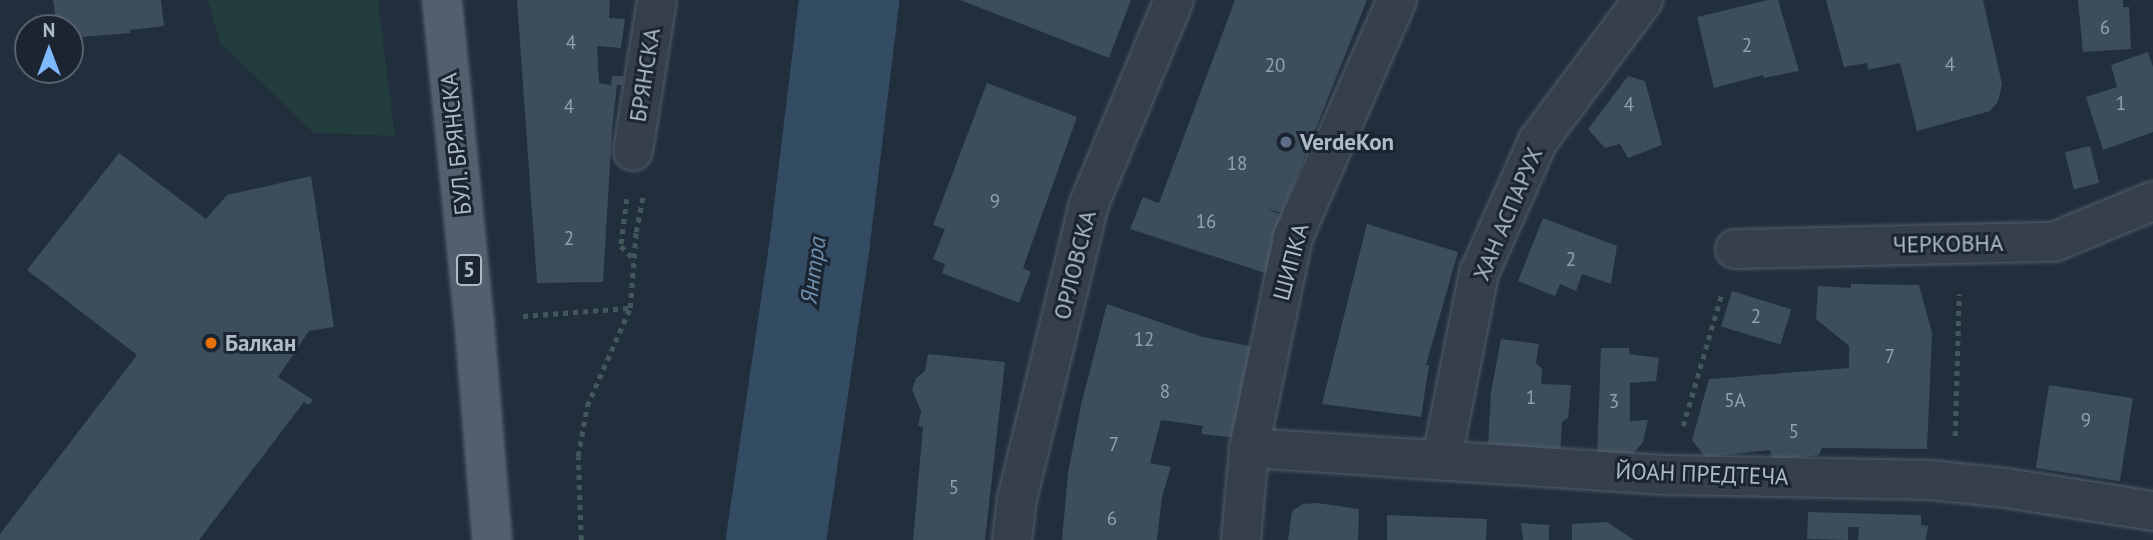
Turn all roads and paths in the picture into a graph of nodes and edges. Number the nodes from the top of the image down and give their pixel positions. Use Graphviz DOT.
graph roads {
  1 [pos="442,0"];
  2 [pos="657,0"];
  3 [pos="1174,0"];
  4 [pos="1397,0"];
  5 [pos="1643,0"];
  6 [pos="633,151"];
  7 [pos="644,191"];
  8 [pos="2153,201"];
  9 [pos="1961,244"];
  10 [pos="1735,249"];
  11 [pos="634,259"];
  12 [pos="630,308"];
  13 [pos="540,315"];
  14 [pos="1249,448"];
  15 [pos="1442,458"];
  16 [pos="1669,475"];
  17 [pos="1953,482"];
  18 [pos="2153,511"];
  19 [pos="492,540"];
  20 [pos="581,540"];
  21 [pos="1012,540"];
  22 [pos="1241,540"];
  1 -- 19 [label="main road, БУЛ. БРЯНСКА / 5"];
  2 -- 6 [label="street, БРЯНСКА"];
  3 -- 21 [label="street, ОРЛОВСКА"];
  4 -- 14 [label="street, ШИПКА"];
  5 -- 15 [label="street, ХАН АСПАРУХ"];
  6 -- 11 [label="path"];
  7 -- 11 [label="path"];
  8 -- 9 [label="street, ЧЕРКОВНА"];
  9 -- 10 [label="street, ЧЕРКОВНА"];
  9 -- 17 [label="path"];
  10 -- 16 [label="path"];
  11 -- 12 [label="path"];
  12 -- 13 [label="path"];
  12 -- 20 [label="path"];
  14 -- 15 [label="street, ЙОАН ПРЕДТЕЧА"];
  14 -- 22 [label="street, ШИПКА"];
  15 -- 16 [label="street, ЙОАН ПРЕДТЕЧА"];
  16 -- 17 [label="street, ЙОАН ПРЕДТЕЧА"];
  17 -- 18 [label="street, ЙОАН ПРЕДТЕЧА"];
}
